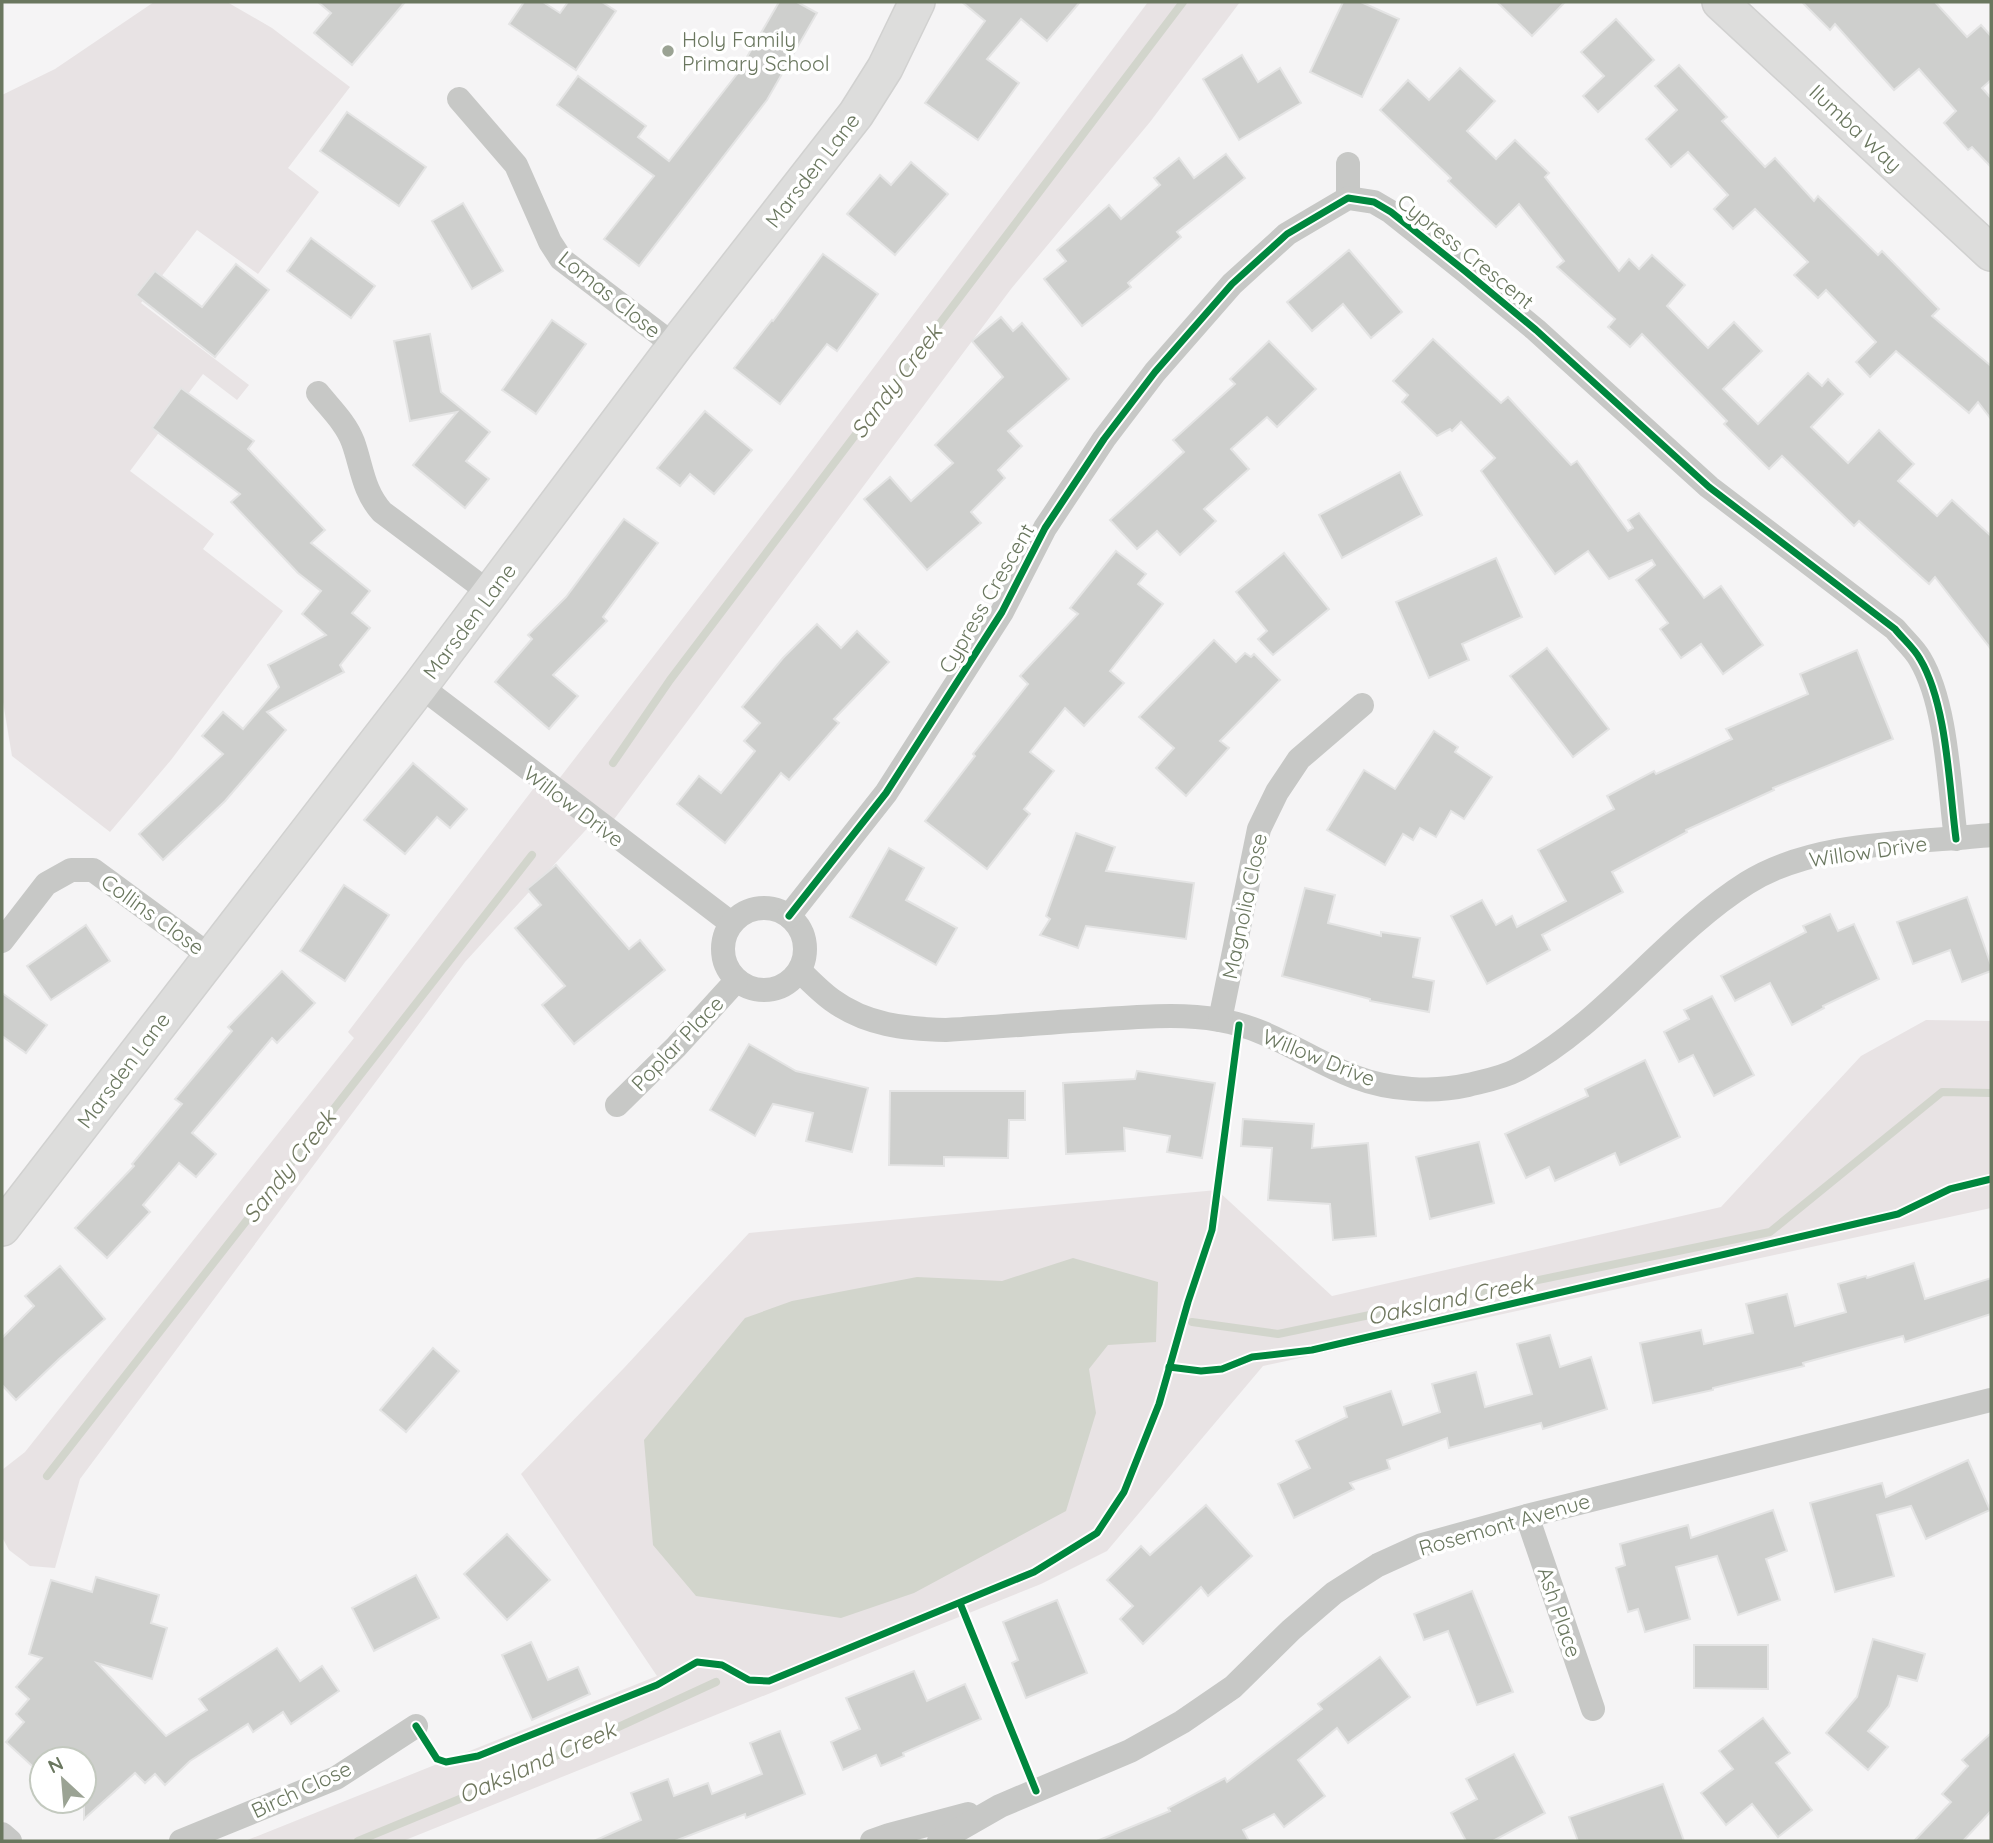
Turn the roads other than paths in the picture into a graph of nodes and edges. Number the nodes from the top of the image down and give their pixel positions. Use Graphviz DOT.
graph roads {
  1 [pos="917,2"];
  2 [pos="1720,2"];
  3 [pos="459,99"];
  4 [pos="1348,164"];
  5 [pos="1348,198"];
  6 [pos="1991,253"];
  7 [pos="675,346"];
  8 [pos="318,393"];
  9 [pos="490,593"];
  10 [pos="420,686"];
  11 [pos="1362,705"];
  12 [pos="1991,835"];
  13 [pos="1956,839"];
  14 [pos="789,916"];
  15 [pos="731,923"];
  16 [pos="2,941"];
  17 [pos="210,956"];
  18 [pos="800,971"];
  19 [pos="736,981"];
  20 [pos="1220,1020"];
  21 [pos="617,1105"];
  22 [pos="2,1228"];
  23 [pos="1991,1400"];
  24 [pos="1527,1516"];
  25 [pos="1594,1709"];
  26 [pos="416,1727"];
  27 [pos="1000,1806"];
  28 [pos="2,1834"];
  29 [pos="10,1841"];
  30 [pos="181,1841"];
  31 [pos="872,1841"];
  32 [pos="939,1841"];
  1 -- 7 [label="main road, Marsden Lane"];
  2 -- 6 [label="main road, Ilumba Way"];
  3 -- 7 [label="street, Lomas Close"];
  4 -- 5 [label="street"];
  5 -- 13 [label="street, Cypress Crescent"];
  5 -- 14 [label="street, Cypress Crescent"];
  7 -- 9 [label="main road, Marsden Lane"];
  8 -- 9 [label="street"];
  9 -- 10 [label="main road, Marsden Lane"];
  10 -- 15 [label="street, Willow Drive"];
  10 -- 17 [label="main road, Marsden Lane"];
  11 -- 20 [label="street, Magnolia Close"];
  12 -- 13 [label="street, Willow Drive"];
  13 -- 20 [label="street, Willow Drive"];
  14 -- 15 [label="street"];
  14 -- 18 [label="street"];
  15 -- 19 [label="street"];
  16 -- 17 [label="street, Collins Close"];
  17 -- 22 [label="main road, Marsden Lane"];
  18 -- 19 [label="street"];
  18 -- 20 [label="street, Willow Drive"];
  19 -- 21 [label="street, Poplar Place"];
  23 -- 24 [label="street, Rosemont Avenue"];
  24 -- 25 [label="street, Ash Place"];
  24 -- 27 [label="street, Rosemont Avenue"];
  26 -- 30 [label="street, Birch Close"];
  27 -- 31 [label="street, Rosemont Avenue"];
  27 -- 32 [label="street, Rosemont Avenue"];
  28 -- 29 [label="street"];
}
